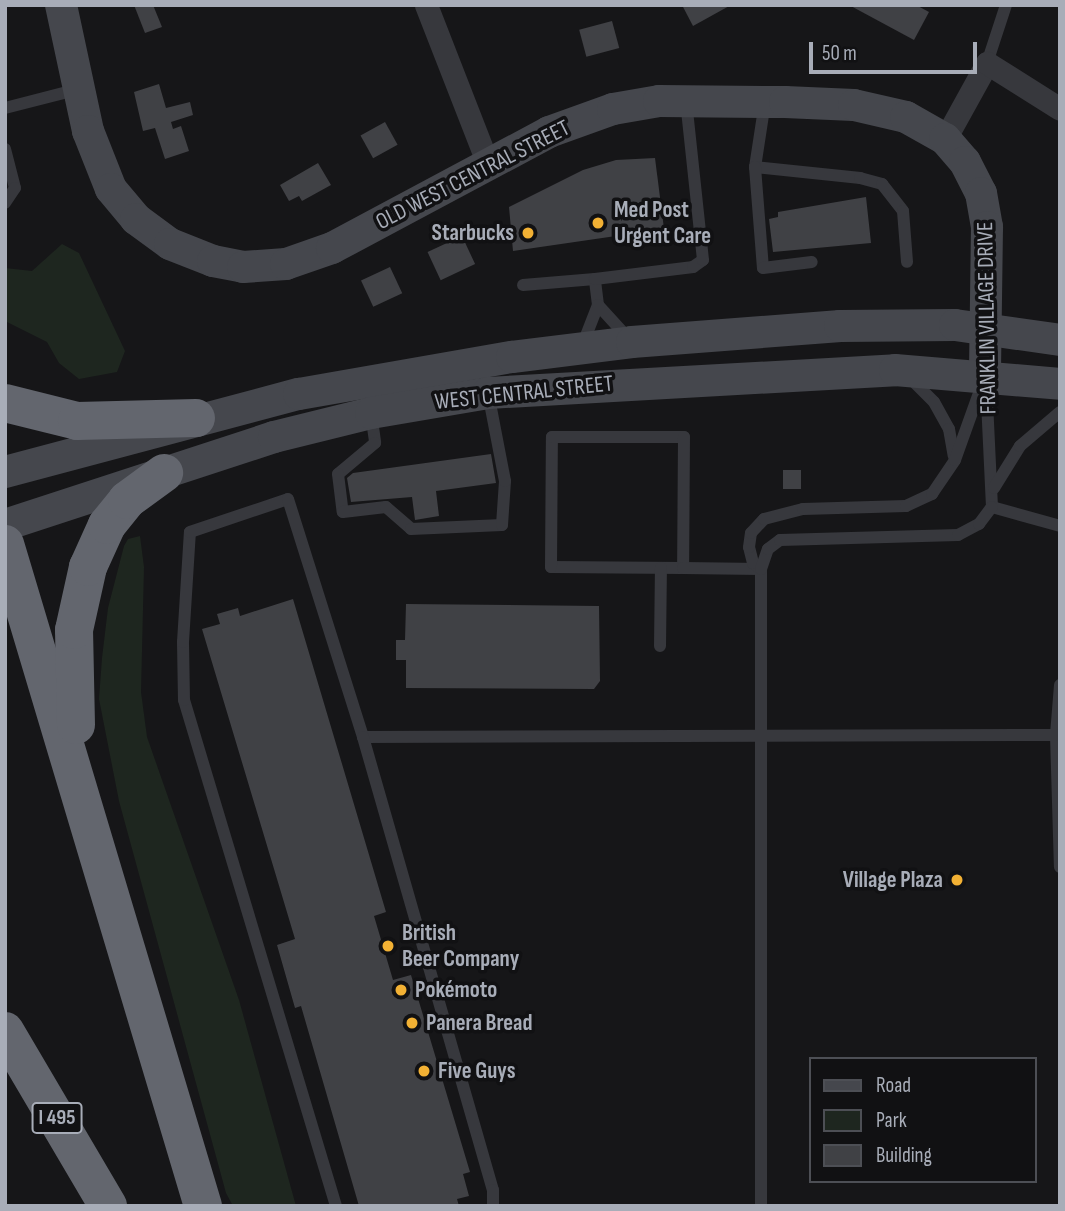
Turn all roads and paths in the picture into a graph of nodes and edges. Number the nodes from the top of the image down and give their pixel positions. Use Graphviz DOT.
graph roads {
  1 [pos="61,5"];
  2 [pos="426,5"];
  3 [pos="1006,5"];
  4 [pos="987,63"];
  5 [pos="81,99"];
  6 [pos="686,100"];
  7 [pos="766,102"];
  8 [pos="5,108"];
  9 [pos="1060,109"];
  10 [pos="946,139"];
  11 [pos="5,149"];
  12 [pos="488,164"];
  13 [pos="755,167"];
  14 [pos="5,204"];
  15 [pos="813,262"];
  16 [pos="907,262"];
  17 [pos="595,279"];
  18 [pos="523,285"];
  19 [pos="598,305"];
  20 [pos="985,329"];
  21 [pos="1060,340"];
  22 [pos="632,342"];
  23 [pos="582,349"];
  24 [pos="901,370"];
  25 [pos="985,376"];
  26 [pos="1060,384"];
  27 [pos="488,393"];
  28 [pos="5,403"];
  29 [pos="1060,412"];
  30 [pos="371,413"];
  31 [pos="196,418"];
  32 [pos="955,460"];
  33 [pos="5,472"];
  34 [pos="164,474"];
  35 [pos="994,488"];
  36 [pos="992,507"];
  37 [pos="5,525"];
  38 [pos="1060,526"];
  39 [pos="5,544"];
  40 [pos="661,568"];
  41 [pos="683,568"];
  42 [pos="761,569"];
  43 [pos="660,646"];
  44 [pos="1060,685"];
  45 [pos="760,734"];
  46 [pos="1056,735"];
  47 [pos="363,737"];
  48 [pos="88,814"];
  49 [pos="1060,867"];
  50 [pos="5,1031"];
  51 [pos="108,1206"];
  52 [pos="203,1206"];
  53 [pos="336,1206"];
  54 [pos="493,1206"];
  55 [pos="761,1206"];
  1 -- 5 [label="main road, OLD WEST CENTRAL STREET"];
  2 -- 12 [label="street"];
  3 -- 4 [label="lane"];
  4 -- 9 [label="street"];
  4 -- 10 [label="street"];
  5 -- 8 [label="lane"];
  5 -- 12 [label="main road, OLD WEST CENTRAL STREET"];
  6 -- 7 [label="main road, OLD WEST CENTRAL STREET"];
  6 -- 12 [label="main road, OLD WEST CENTRAL STREET"];
  6 -- 17 [label="lane"];
  7 -- 10 [label="main road, OLD WEST CENTRAL STREET"];
  7 -- 13 [label="lane"];
  10 -- 20 [label="main road, FRANKLIN VILLAGE DRIVE"];
  11 -- 14 [label="lane"];
  13 -- 15 [label="lane"];
  13 -- 16 [label="lane"];
  17 -- 18 [label="lane"];
  17 -- 19 [label="lane"];
  19 -- 22 [label="lane"];
  19 -- 23 [label="lane"];
  20 -- 21 [label="main road, WEST CENTRAL STREET"];
  20 -- 22 [label="main road, WEST CENTRAL STREET"];
  20 -- 25 [label="main road, FRANKLIN VILLAGE DRIVE"];
  22 -- 23 [label="main road, WEST CENTRAL STREET"];
  23 -- 31 [label="main road, WEST CENTRAL STREET"];
  24 -- 25 [label="main road, WEST CENTRAL STREET"];
  24 -- 27 [label="main road, WEST CENTRAL STREET"];
  24 -- 32 [label="lane"];
  25 -- 26 [label="main road, WEST CENTRAL STREET"];
  25 -- 32 [label="lane"];
  25 -- 35 [label="lane, FRANKLIN VILLAGE DRIVE"];
  27 -- 30 [label="main road, WEST CENTRAL STREET"];
  27 -- 30 [label="lane"];
  28 -- 31 [label="highway"];
  29 -- 35 [label="lane"];
  30 -- 34 [label="main road, WEST CENTRAL STREET"];
  31 -- 33 [label="main road, WEST CENTRAL STREET"];
  32 -- 42 [label="lane"];
  34 -- 37 [label="main road, WEST CENTRAL STREET"];
  34 -- 48 [label="highway"];
  35 -- 36 [label="lane, FRANKLIN VILLAGE DRIVE"];
  36 -- 38 [label="lane"];
  36 -- 42 [label="lane"];
  39 -- 48 [label="highway"];
  40 -- 41 [label="lane"];
  40 -- 41 [label="lane"];
  40 -- 43 [label="lane"];
  41 -- 42 [label="lane"];
  42 -- 45 [label="lane"];
  44 -- 46 [label="lane"];
  45 -- 46 [label="lane"];
  45 -- 47 [label="lane"];
  45 -- 55 [label="lane"];
  46 -- 49 [label="lane"];
  47 -- 53 [label="lane"];
  47 -- 54 [label="lane"];
  48 -- 52 [label="highway"];
  50 -- 51 [label="highway, I 495"];
}
